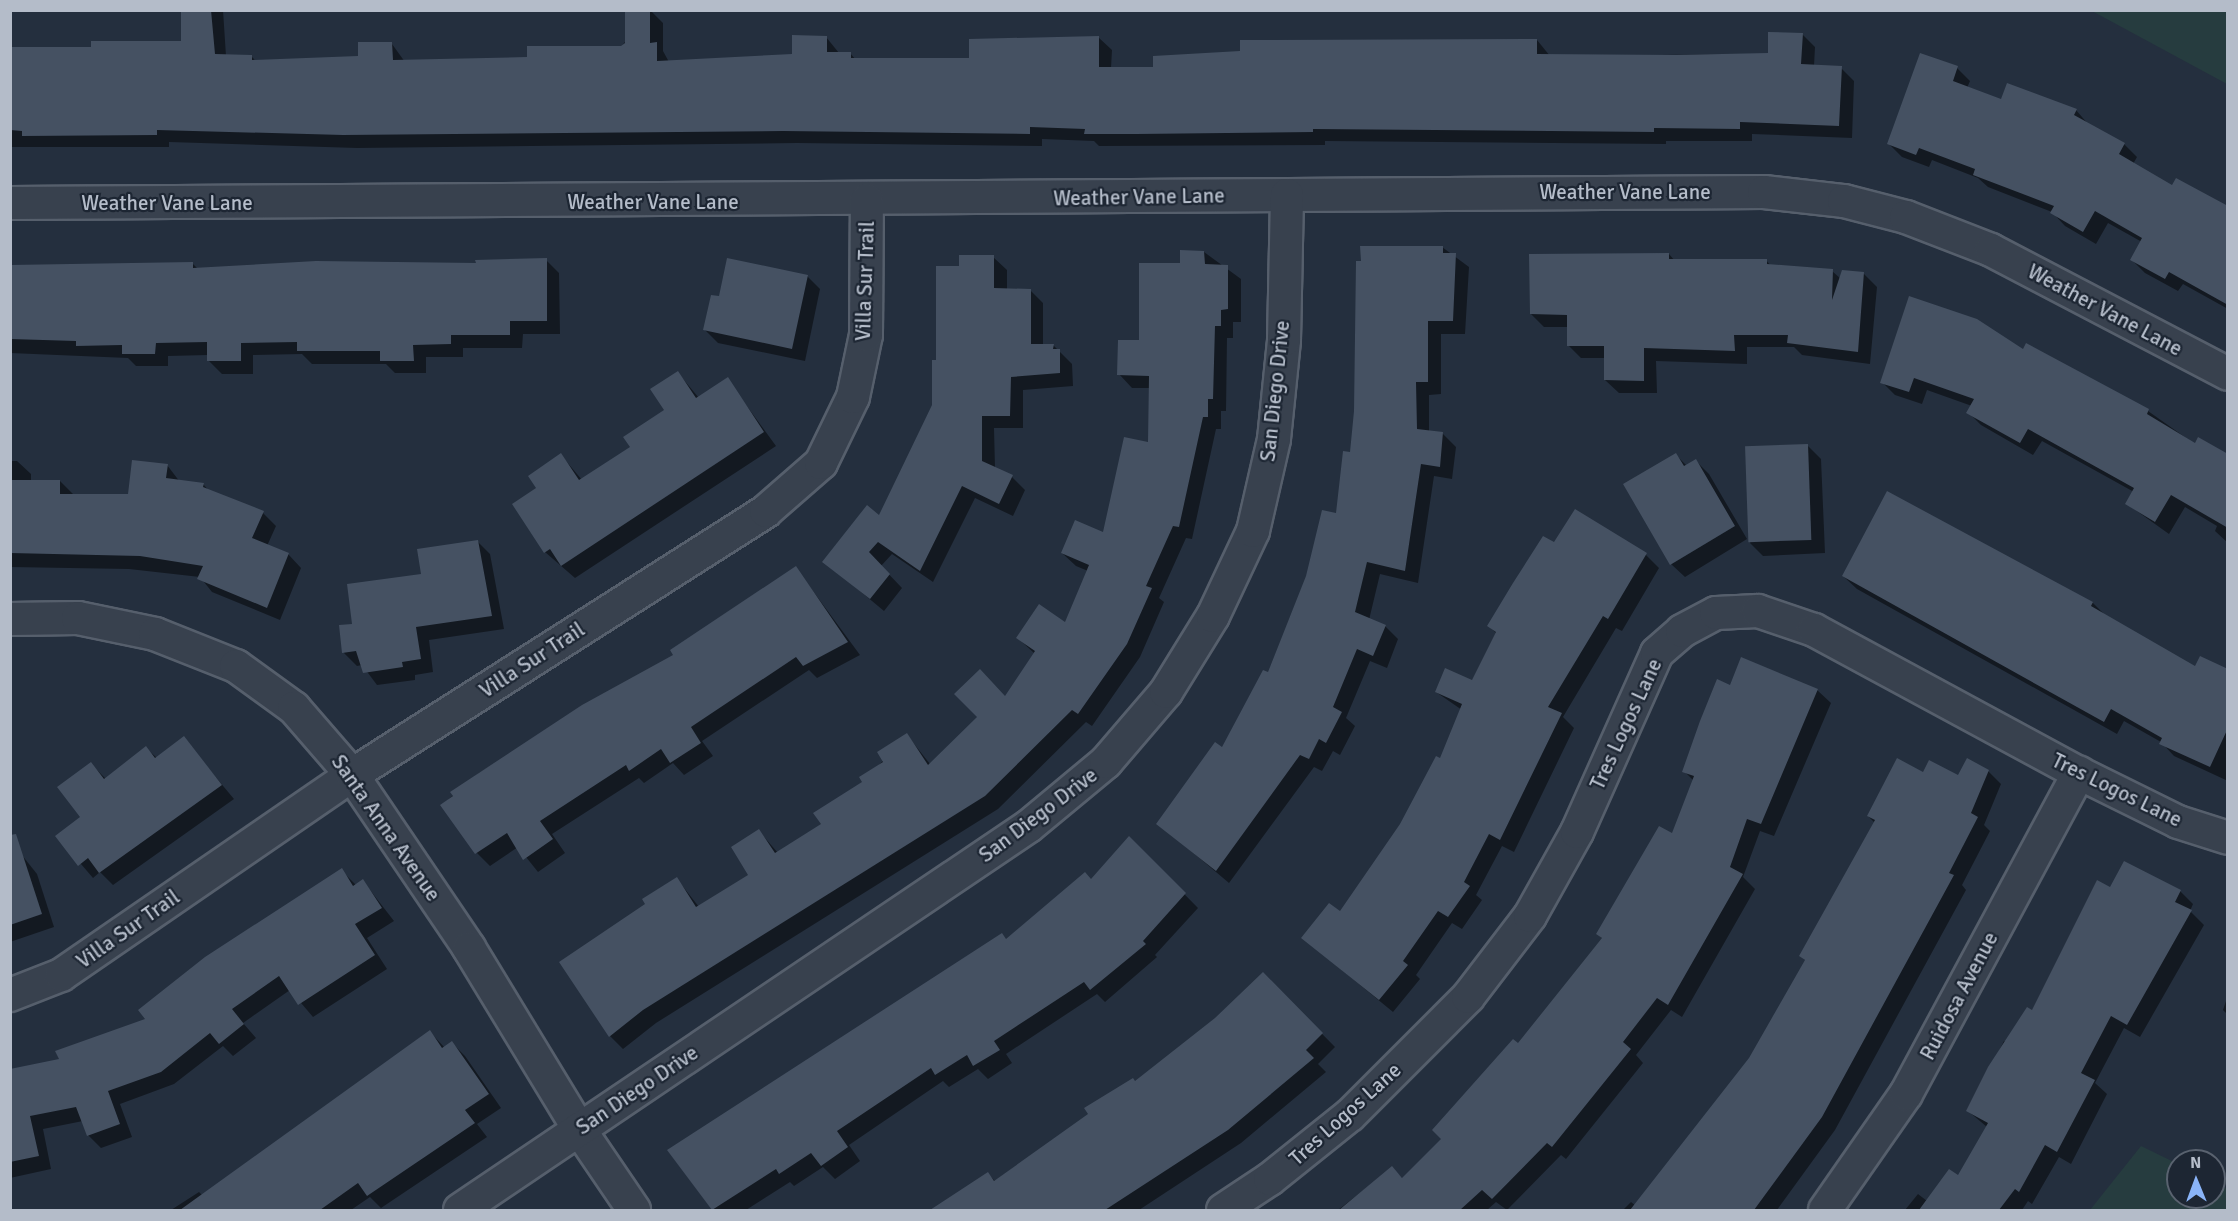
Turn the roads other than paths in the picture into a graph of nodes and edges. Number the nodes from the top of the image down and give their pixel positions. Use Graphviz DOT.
graph roads {
  1 [pos="1287,195"];
  2 [pos="867,200"];
  3 [pos="10,203"];
  4 [pos="2228,374"];
  5 [pos="10,619"];
  6 [pos="2079,773"];
  7 [pos="352,775"];
  8 [pos="2228,838"];
  9 [pos="10,995"];
  10 [pos="579,1130"];
  11 [pos="459,1210"];
  12 [pos="634,1210"];
  13 [pos="1223,1210"];
  14 [pos="1825,1210"];
  1 -- 2 [label="street, Weather Vane Lane"];
  1 -- 4 [label="street, Weather Vane Lane"];
  1 -- 10 [label="street, San Diego Drive"];
  2 -- 3 [label="street, Weather Vane Lane"];
  2 -- 7 [label="street, Villa Sur Trail"];
  5 -- 7 [label="street, Santa Anna Avenue"];
  6 -- 8 [label="street, Tres Logos Lane"];
  6 -- 13 [label="street, Tres Logos Lane"];
  6 -- 14 [label="street, Ruidosa Avenue"];
  7 -- 9 [label="street, Villa Sur Trail"];
  7 -- 10 [label="street, Santa Anna Avenue"];
  10 -- 11 [label="street, San Diego Drive"];
  10 -- 12 [label="street, Santa Anna Avenue"];
}
